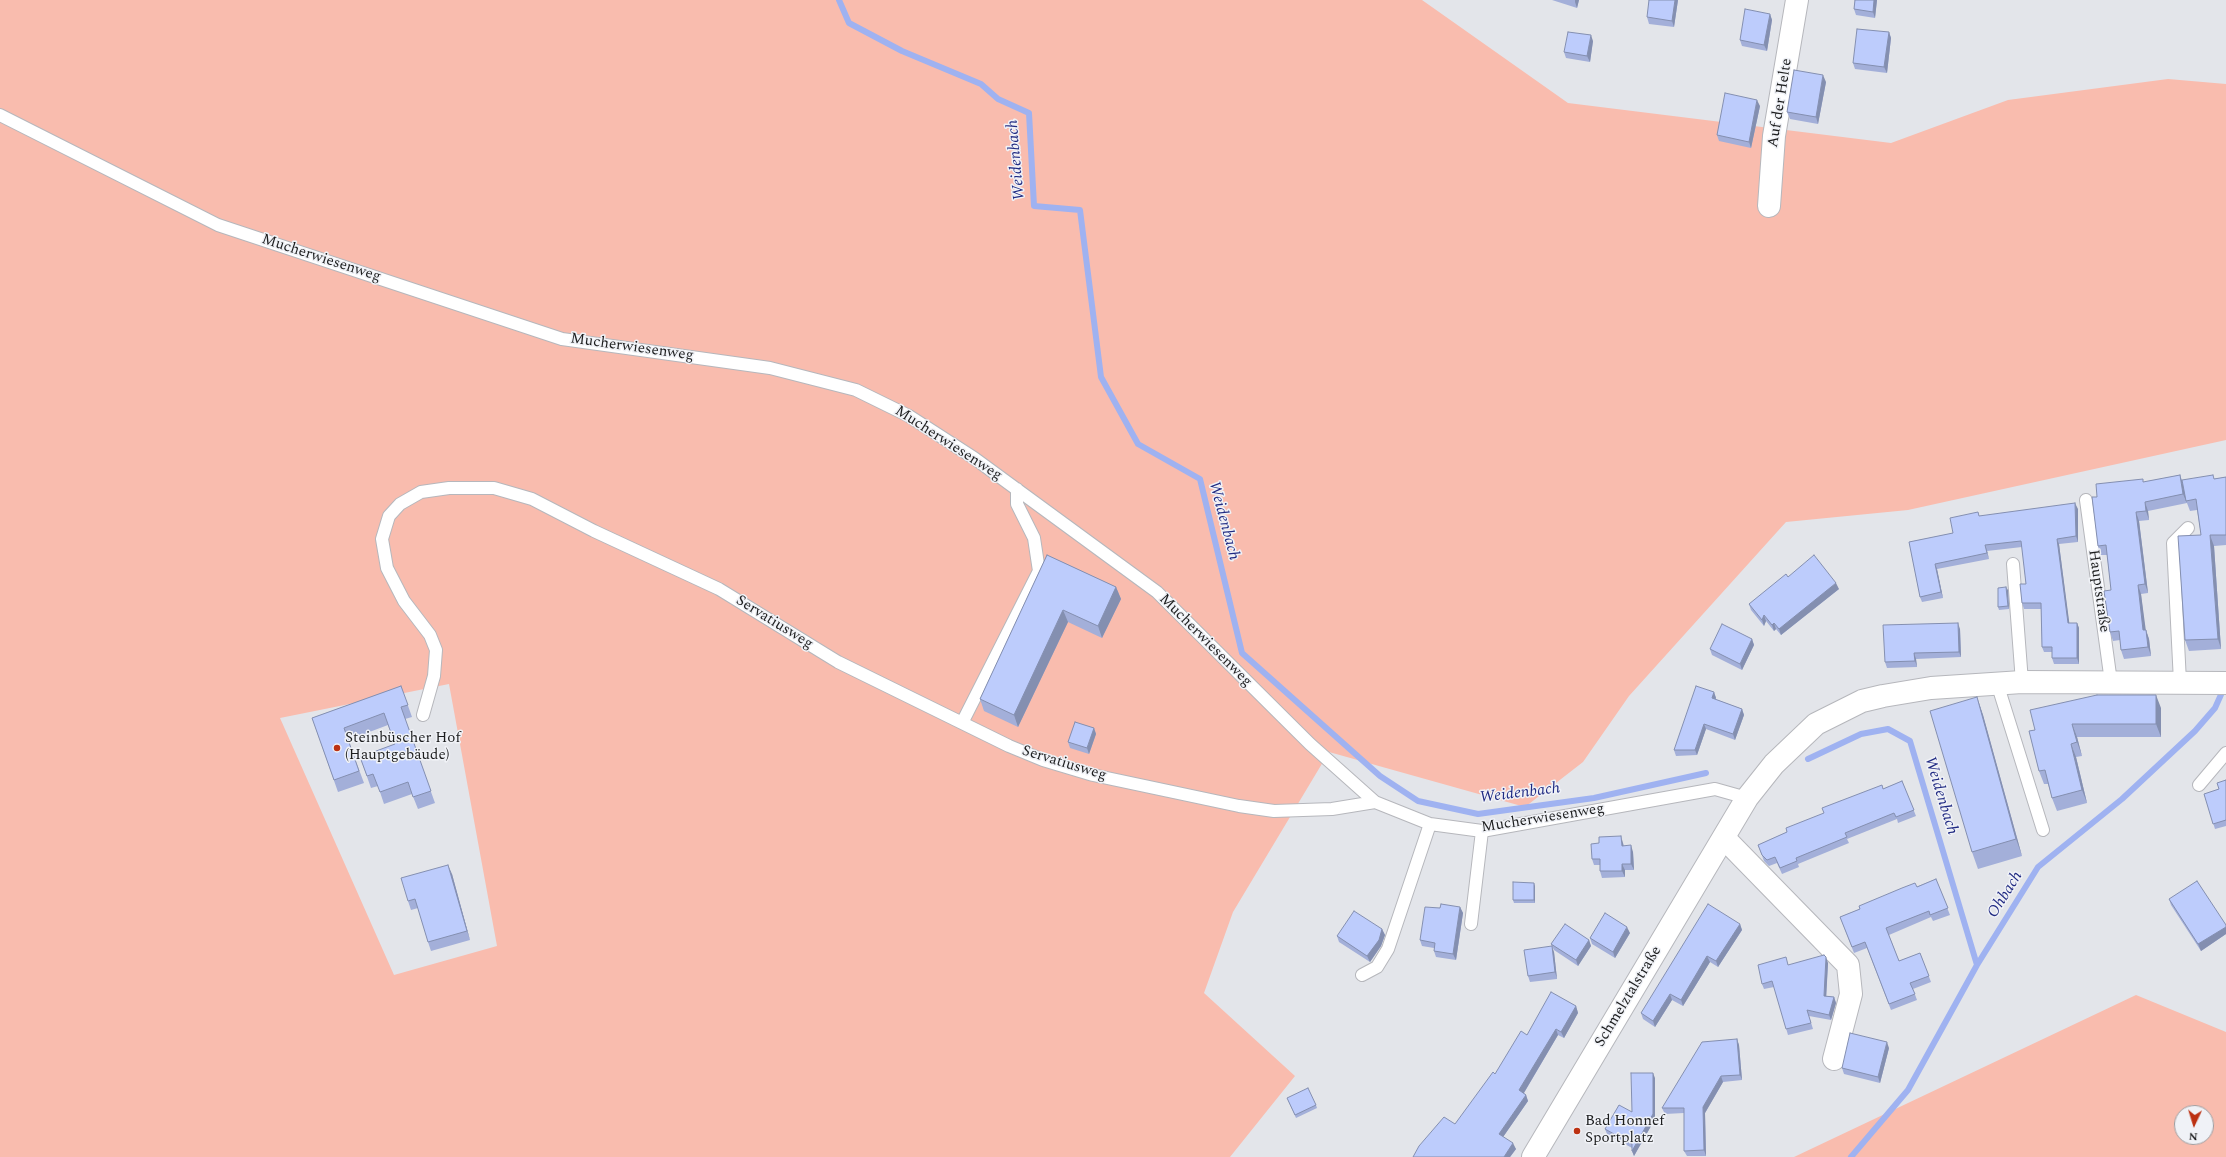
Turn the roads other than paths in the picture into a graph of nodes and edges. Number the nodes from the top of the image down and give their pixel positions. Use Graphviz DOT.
graph roads {
  1 [pos="1797,0"];
  2 [pos="0,115"];
  3 [pos="1769,206"];
  4 [pos="1017,489"];
  5 [pos="2086,500"];
  6 [pos="2188,528"];
  7 [pos="2012,564"];
  8 [pos="2022,682"];
  9 [pos="2111,682"];
  10 [pos="2180,682"];
  11 [pos="1997,683"];
  12 [pos="2217,683"];
  13 [pos="423,716"];
  14 [pos="962,723"];
  15 [pos="2226,753"];
  16 [pos="2199,785"];
  17 [pos="1748,798"];
  18 [pos="1375,802"];
  19 [pos="1430,824"];
  20 [pos="2043,830"];
  21 [pos="1482,831"];
  22 [pos="1724,838"];
  23 [pos="1471,924"];
  24 [pos="1362,975"];
  25 [pos="1834,1059"];
  26 [pos="1533,1157"];
  1 -- 3 [label="main road, Auf der Helte"];
  2 -- 4 [label="lane, Mucherwiesenweg"];
  4 -- 14 [label="lane"];
  4 -- 18 [label="lane, Mucherwiesenweg"];
  5 -- 9 [label="lane, Hauptstraße"];
  6 -- 10 [label="lane"];
  7 -- 8 [label="lane"];
  8 -- 9 [label="main road"];
  8 -- 11 [label="main road"];
  9 -- 10 [label="main road"];
  10 -- 12 [label="main road"];
  11 -- 17 [label="main road, Schmelztalstraße"];
  11 -- 20 [label="lane"];
  13 -- 14 [label="lane, Servatiusweg"];
  14 -- 18 [label="lane, Servatiusweg"];
  15 -- 16 [label="lane"];
  17 -- 21 [label="lane, Mucherwiesenweg"];
  17 -- 22 [label="main road, Schmelztalstraße"];
  18 -- 19 [label="lane, Mucherwiesenweg"];
  19 -- 21 [label="lane, Mucherwiesenweg"];
  19 -- 24 [label="lane"];
  21 -- 23 [label="lane"];
  22 -- 25 [label="main road"];
  22 -- 26 [label="main road, Schmelztalstraße"];
}
